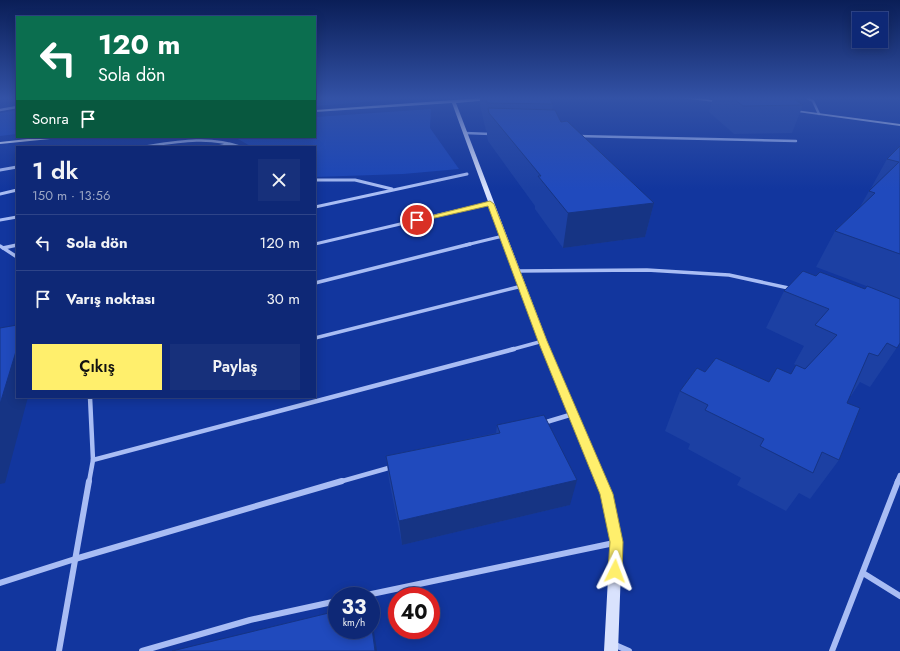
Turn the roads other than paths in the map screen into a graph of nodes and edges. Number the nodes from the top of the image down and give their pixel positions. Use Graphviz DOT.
graph roads {
  1 [pos="463,128"];
  2 [pos="465,133"];
  3 [pos="496,134"];
  4 [pos="575,136"];
  5 [pos="50,138"];
  6 [pos="796,141"];
  7 [pos="0,143"];
  8 [pos="234,143"];
  9 [pos="150,146"];
  10 [pos="220,146"];
  11 [pos="239,146"];
  12 [pos="16,167"];
  13 [pos="0,170"];
  14 [pos="467,174"];
  15 [pos="316,180"];
  16 [pos="16,190"];
  17 [pos="395,190"];
  18 [pos="0,194"];
  19 [pos="490,204"];
  20 [pos="316,207"];
  21 [pos="16,216"];
  22 [pos="0,220"];
  23 [pos="503,236"];
  24 [pos="316,244"];
  25 [pos="16,245"];
  26 [pos="1,247"];
  27 [pos="16,256"];
  28 [pos="516,271"];
  29 [pos="316,282"];
  30 [pos="522,286"];
  31 [pos="798,291"];
  32 [pos="316,338"];
  33 [pos="543,341"];
  34 [pos="90,398"];
  35 [pos="573,414"];
  36 [pos="535,425"];
  37 [pos="93,460"];
  38 [pos="397,465"];
  39 [pos="900,475"];
  40 [pos="616,542"];
  41 [pos="75,559"];
  42 [pos="863,573"];
  43 [pos="0,583"];
  44 [pos="380,592"];
  45 [pos="900,596"];
  46 [pos="328,603"];
  47 [pos="611,647"];
  48 [pos="59,651"];
  49 [pos="142,651"];
  50 [pos="629,651"];
  51 [pos="832,651"];
  1 -- 2 [label="street"];
  2 -- 3 [label="street"];
  2 -- 19 [label="street"];
  4 -- 6 [label="street"];
  5 -- 7 [label="street"];
  8 -- 9 [label="street"];
  8 -- 10 [label="street"];
  8 -- 11 [label="street"];
  12 -- 13 [label="street"];
  14 -- 17 [label="street"];
  15 -- 17 [label="street"];
  16 -- 18 [label="street"];
  17 -- 20 [label="street"];
  19 -- 23 [label="street"];
  19 -- 24 [label="street"];
  21 -- 22 [label="street"];
  23 -- 28 [label="street"];
  23 -- 29 [label="street"];
  25 -- 26 [label="street"];
  26 -- 27 [label="street"];
  28 -- 30 [label="street"];
  28 -- 31 [label="street"];
  30 -- 32 [label="street"];
  30 -- 33 [label="street"];
  33 -- 35 [label="street"];
  33 -- 37 [label="street"];
  34 -- 37 [label="street"];
  35 -- 36 [label="street"];
  35 -- 40 [label="street"];
  37 -- 41 [label="street"];
  38 -- 41 [label="street"];
  39 -- 42 [label="street"];
  40 -- 44 [label="street"];
  40 -- 47 [label="street"];
  41 -- 43 [label="street"];
  41 -- 48 [label="street"];
  42 -- 45 [label="street"];
  42 -- 51 [label="street"];
  46 -- 49 [label="street"];
  47 -- 50 [label="street"];
}
